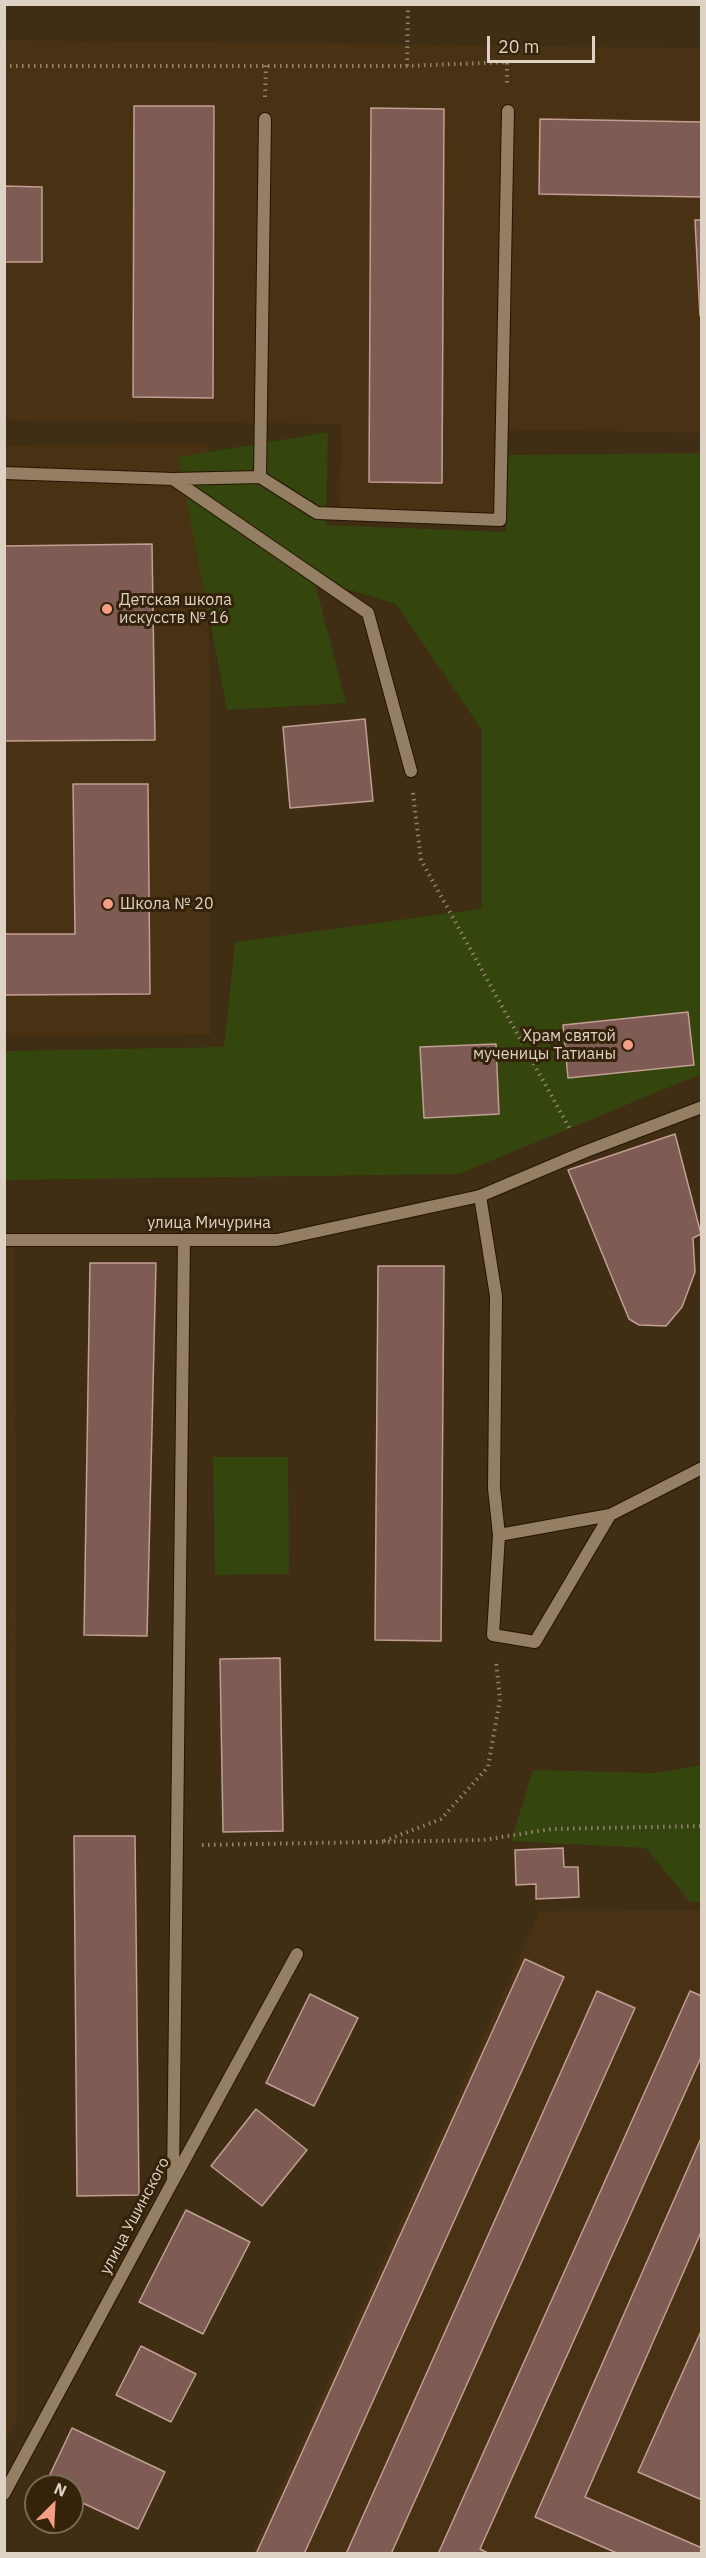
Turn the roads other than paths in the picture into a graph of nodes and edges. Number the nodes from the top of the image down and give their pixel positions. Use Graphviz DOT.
graph roads {
  1 [pos="508,111"];
  2 [pos="265,119"];
  3 [pos="4,473"];
  4 [pos="260,477"];
  5 [pos="173,479"];
  6 [pos="411,771"];
  7 [pos="702,1107"];
  8 [pos="480,1196"];
  9 [pos="4,1240"];
  10 [pos="184,1240"];
  11 [pos="702,1468"];
  12 [pos="610,1515"];
  13 [pos="499,1535"];
  14 [pos="297,1954"];
  15 [pos="173,2181"];
  16 [pos="4,2494"];
  1 -- 4 [label="street"];
  2 -- 4 [label="street"];
  3 -- 5 [label="street"];
  4 -- 5 [label="street"];
  5 -- 6 [label="street"];
  7 -- 8 [label="street, улица Мичурина"];
  8 -- 10 [label="street, улица Мичурина"];
  8 -- 13 [label="street"];
  9 -- 10 [label="street, улица Мичурина"];
  10 -- 15 [label="street"];
  11 -- 12 [label="street"];
  12 -- 13 [label="street"];
  12 -- 13 [label="street"];
  14 -- 15 [label="street, улица Ушинского"];
  15 -- 16 [label="street, улица Ушинского"];
}
